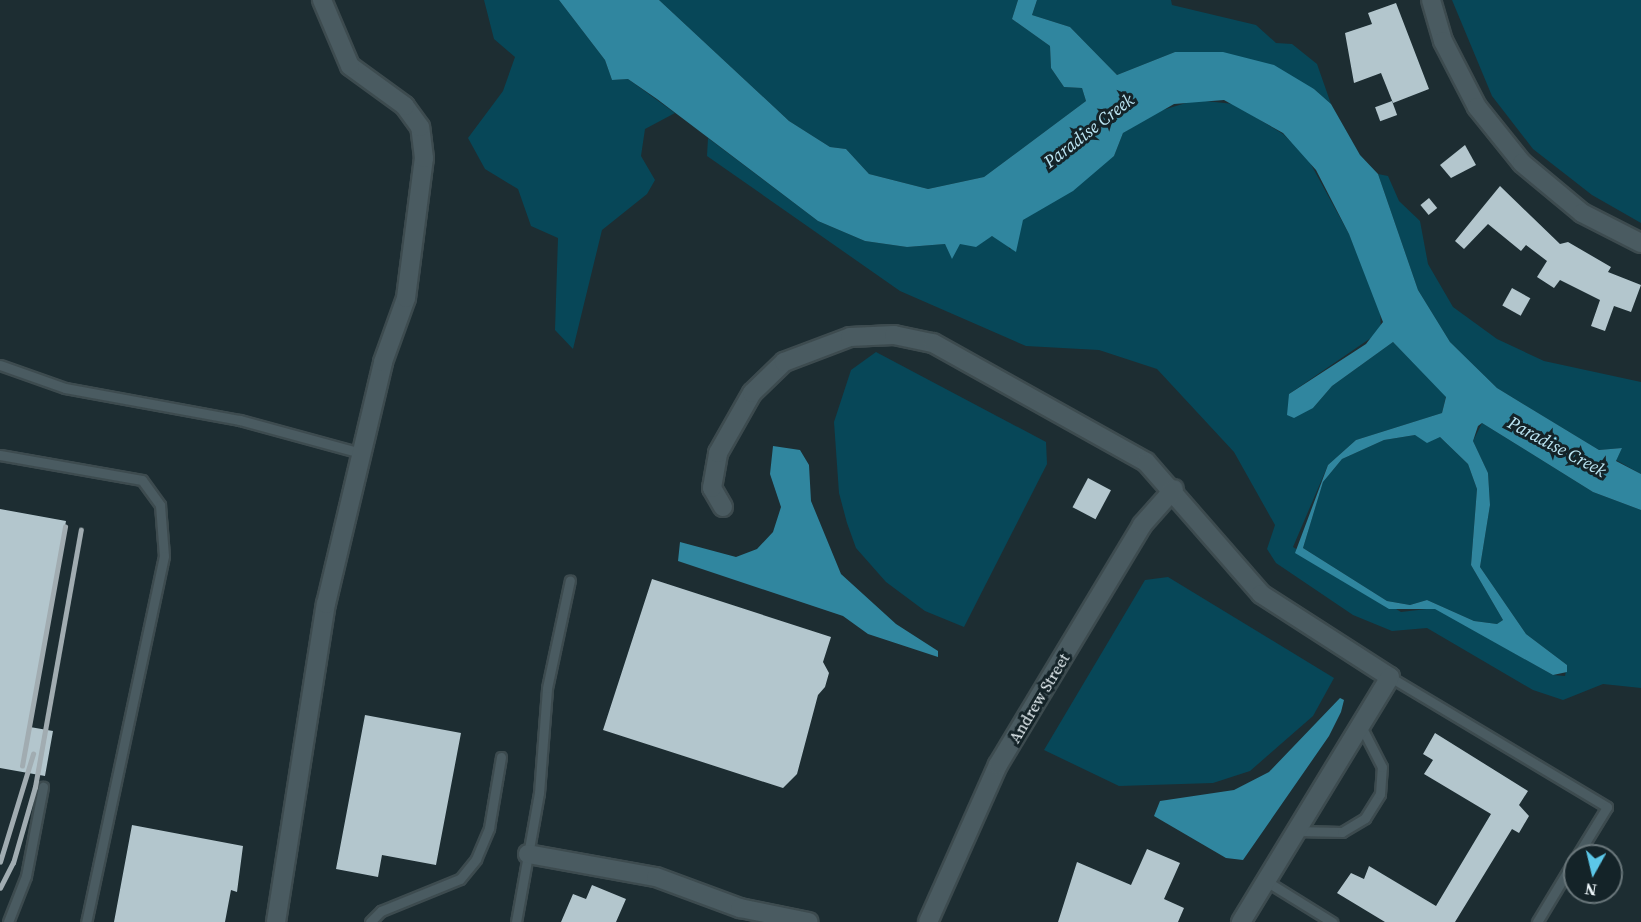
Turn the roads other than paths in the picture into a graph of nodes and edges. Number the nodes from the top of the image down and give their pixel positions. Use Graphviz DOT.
graph roads {
  1 [pos="322,0"];
  2 [pos="1431,0"];
  3 [pos="1641,243"];
  4 [pos="0,366"];
  5 [pos="361,453"];
  6 [pos="0,455"];
  7 [pos="1174,489"];
  8 [pos="723,507"];
  9 [pos="570,580"];
  10 [pos="1390,676"];
  11 [pos="1361,726"];
  12 [pos="501,757"];
  13 [pos="43,787"];
  14 [pos="1296,831"];
  15 [pos="1585,844"];
  16 [pos="528,854"];
  17 [pos="1563,879"];
  18 [pos="1266,881"];
  19 [pos="8,922"];
  20 [pos="86,922"];
  21 [pos="276,922"];
  22 [pos="370,922"];
  23 [pos="516,922"];
  24 [pos="809,922"];
  25 [pos="928,922"];
  26 [pos="1241,922"];
  27 [pos="1332,922"];
  28 [pos="1537,922"];
  1 -- 5 [label="street"];
  2 -- 3 [label="street"];
  4 -- 5 [label="lane"];
  5 -- 21 [label="street"];
  6 -- 20 [label="lane"];
  7 -- 8 [label="street"];
  7 -- 10 [label="street"];
  7 -- 25 [label="street, Andrew Street"];
  9 -- 16 [label="lane"];
  10 -- 11 [label="street"];
  10 -- 15 [label="lane"];
  11 -- 14 [label="street"];
  11 -- 14 [label="lane"];
  12 -- 22 [label="lane"];
  13 -- 19 [label="lane"];
  14 -- 18 [label="street"];
  16 -- 23 [label="lane"];
  16 -- 24 [label="street"];
  17 -- 28 [label="lane"];
  18 -- 26 [label="street"];
  18 -- 27 [label="lane"];
}
